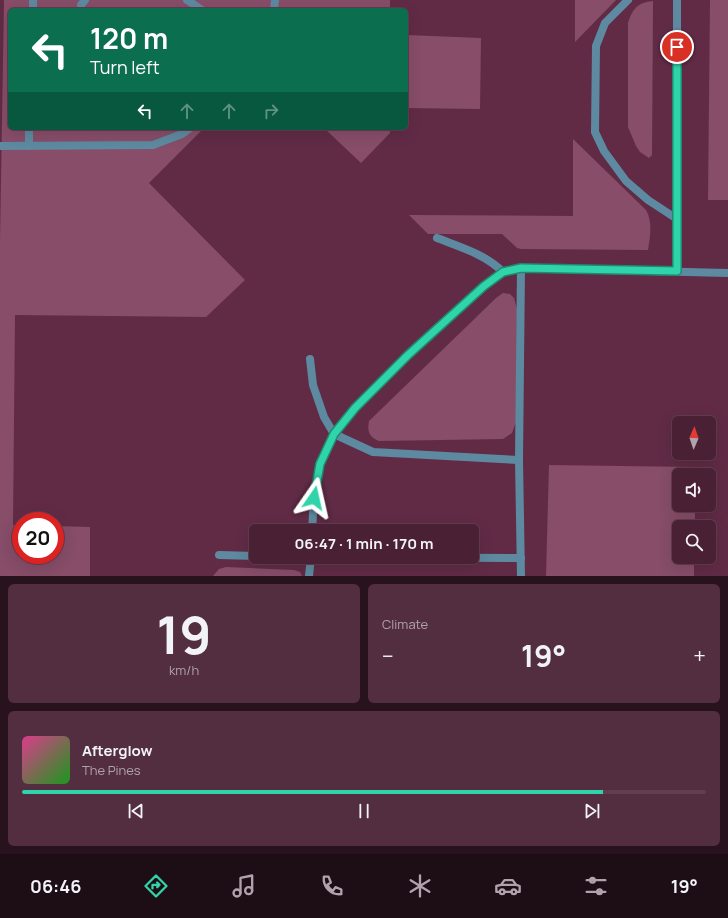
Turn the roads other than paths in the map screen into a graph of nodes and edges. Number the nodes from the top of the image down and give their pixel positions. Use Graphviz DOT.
graph roads {
  1 [pos="187,0"];
  2 [pos="628,0"];
  3 [pos="677,0"];
  4 [pos="199,8"];
  5 [pos="29,130"];
  6 [pos="187,130"];
  7 [pos="0,146"];
  8 [pos="29,146"];
  9 [pos="677,219"];
  10 [pos="437,238"];
  11 [pos="521,268"];
  12 [pos="677,271"];
  13 [pos="503,272"];
  14 [pos="728,272"];
  15 [pos="310,359"];
  16 [pos="334,434"];
  17 [pos="519,460"];
  18 [pos="312,524"];
  19 [pos="219,555"];
  20 [pos="249,556"];
  21 [pos="479,558"];
  22 [pos="521,558"];
  23 [pos="310,564"];
  24 [pos="309,576"];
  25 [pos="521,576"];
  1 -- 4 [label="lane"];
  2 -- 9 [label="lane"];
  3 -- 9 [label="lane"];
  5 -- 8 [label="lane"];
  6 -- 8 [label="lane"];
  7 -- 8 [label="lane"];
  9 -- 12 [label="lane"];
  10 -- 13 [label="lane"];
  11 -- 12 [label="lane"];
  11 -- 13 [label="lane"];
  11 -- 17 [label="lane"];
  12 -- 14 [label="lane"];
  13 -- 16 [label="lane"];
  15 -- 16 [label="lane"];
  16 -- 17 [label="lane"];
  16 -- 18 [label="lane"];
  17 -- 22 [label="lane"];
  19 -- 20 [label="lane"];
  21 -- 22 [label="lane"];
  22 -- 25 [label="lane"];
  23 -- 24 [label="lane"];
}
